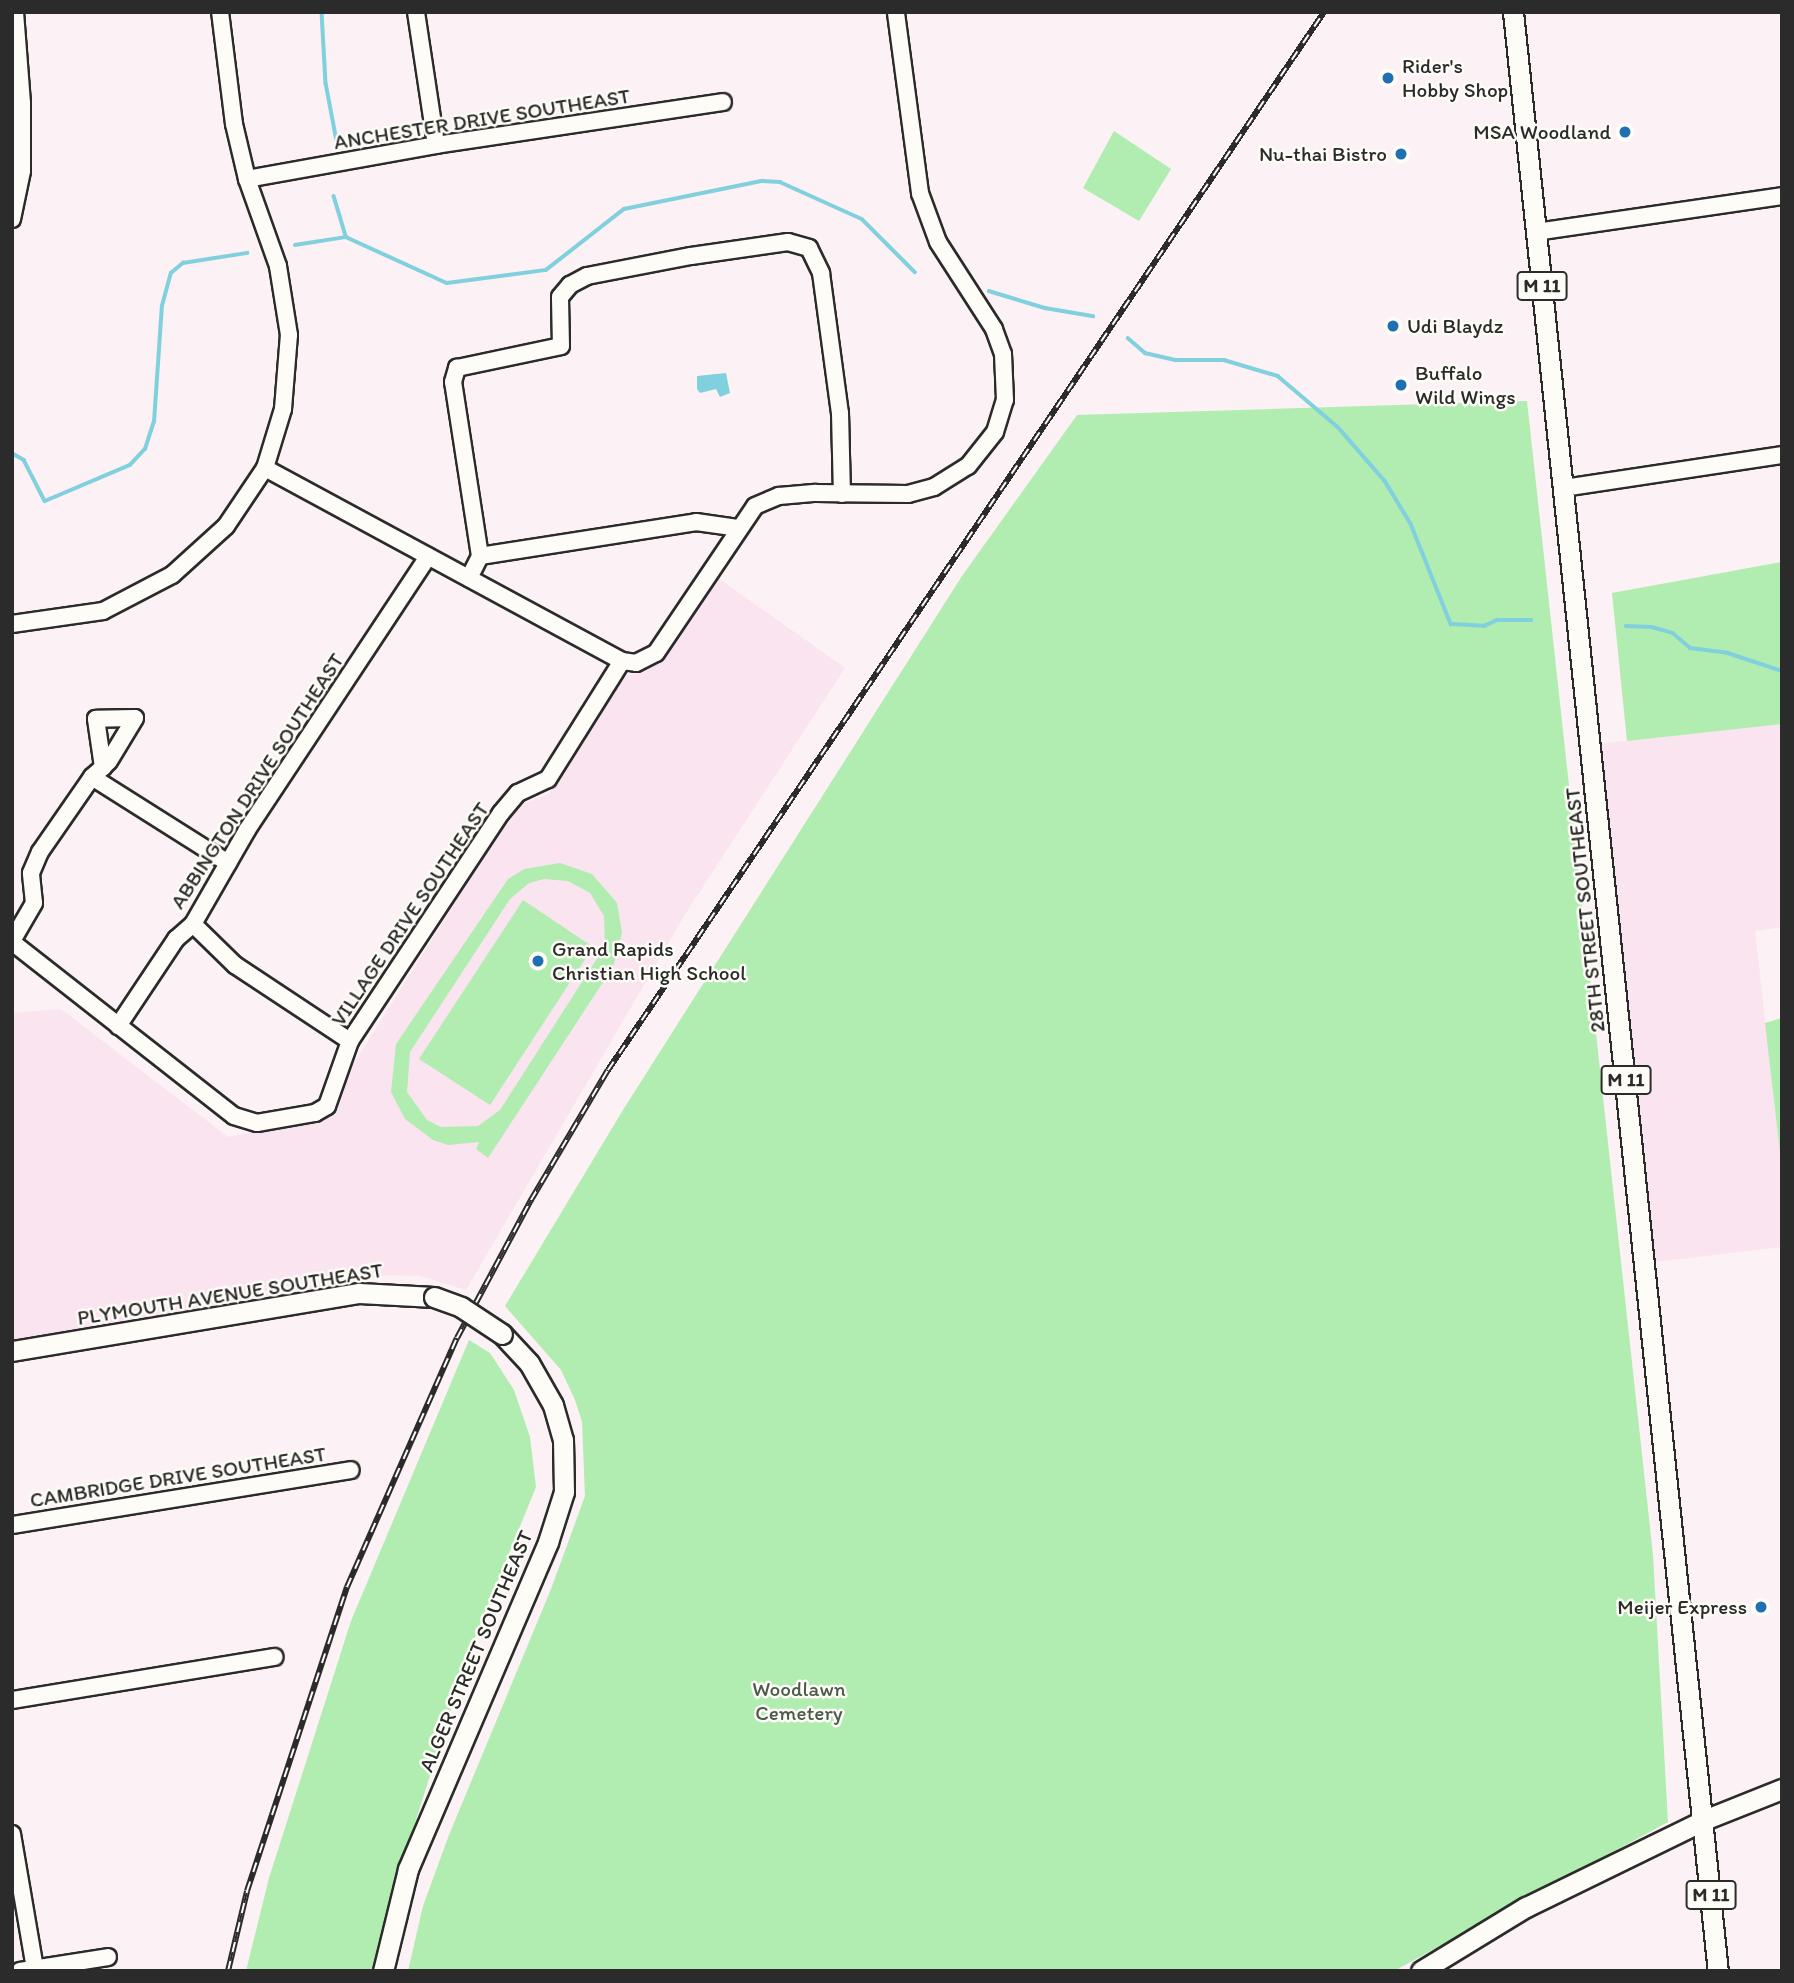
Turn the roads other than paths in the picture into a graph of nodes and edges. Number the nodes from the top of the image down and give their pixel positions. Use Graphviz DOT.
graph roads {
  1 [pos="15,12"];
  2 [pos="219,12"];
  3 [pos="416,12"];
  4 [pos="896,12"];
  5 [pos="1513,12"];
  6 [pos="15,41"];
  7 [pos="723,102"];
  8 [pos="436,145"];
  9 [pos="247,179"];
  10 [pos="1782,196"];
  11 [pos="12,219"];
  12 [pos="1536,232"];
  13 [pos="1782,455"];
  14 [pos="265,468"];
  15 [pos="1564,488"];
  16 [pos="842,494"];
  17 [pos="738,528"];
  18 [pos="428,556"];
  19 [pos="480,556"];
  20 [pos="470,578"];
  21 [pos="12,624"];
  22 [pos="622,661"];
  23 [pos="228,863"];
  24 [pos="192,924"];
  25 [pos="12,942"];
  26 [pos="118,1026"];
  27 [pos="350,1041"];
  28 [pos="12,1351"];
  29 [pos="522,1353"];
  30 [pos="351,1470"];
  31 [pos="12,1525"];
  32 [pos="275,1657"];
  33 [pos="12,1700"];
  34 [pos="1782,1789"];
  35 [pos="1703,1820"];
  36 [pos="12,1834"];
  37 [pos="108,1957"];
  38 [pos="28,1970"];
  39 [pos="383,1971"];
  40 [pos="1421,1971"];
  41 [pos="1717,1971"];
  1 -- 6 [label="street"];
  2 -- 9 [label="street"];
  3 -- 8 [label="street"];
  4 -- 16 [label="street"];
  5 -- 12 [label="main road, 28TH STREET SOUTHEAST / M 11"];
  6 -- 11 [label="street"];
  7 -- 8 [label="street, ANCHESTER DRIVE SOUTHEAST"];
  8 -- 9 [label="street, ANCHESTER DRIVE SOUTHEAST"];
  9 -- 14 [label="street"];
  10 -- 12 [label="street"];
  12 -- 15 [label="main road, 28TH STREET SOUTHEAST / M 11"];
  13 -- 15 [label="street"];
  14 -- 18 [label="street"];
  14 -- 21 [label="street"];
  15 -- 35 [label="main road, 28TH STREET SOUTHEAST / M 11"];
  16 -- 17 [label="street"];
  16 -- 19 [label="street"];
  17 -- 19 [label="street"];
  17 -- 22 [label="street"];
  18 -- 20 [label="street"];
  18 -- 23 [label="street, ABBINGTON DRIVE SOUTHEAST"];
  19 -- 20 [label="street"];
  20 -- 22 [label="street"];
  22 -- 27 [label="street, VILLAGE DRIVE SOUTHEAST"];
  23 -- 24 [label="street, ABBINGTON DRIVE SOUTHEAST"];
  23 -- 25 [label="street"];
  24 -- 26 [label="street, ABBINGTON DRIVE SOUTHEAST"];
  24 -- 27 [label="street"];
  25 -- 26 [label="street"];
  26 -- 27 [label="street, VILLAGE DRIVE SOUTHEAST"];
  28 -- 29 [label="main road, PLYMOUTH AVENUE SOUTHEAST, bridge"];
  29 -- 39 [label="main road, ALGER STREET SOUTHEAST"];
  30 -- 31 [label="street, CAMBRIDGE DRIVE SOUTHEAST"];
  32 -- 33 [label="street"];
  34 -- 35 [label="main road"];
  35 -- 40 [label="main road"];
  35 -- 41 [label="main road, 28TH STREET SOUTHEAST / M 11"];
  36 -- 38 [label="street"];
  37 -- 38 [label="street"];
}
